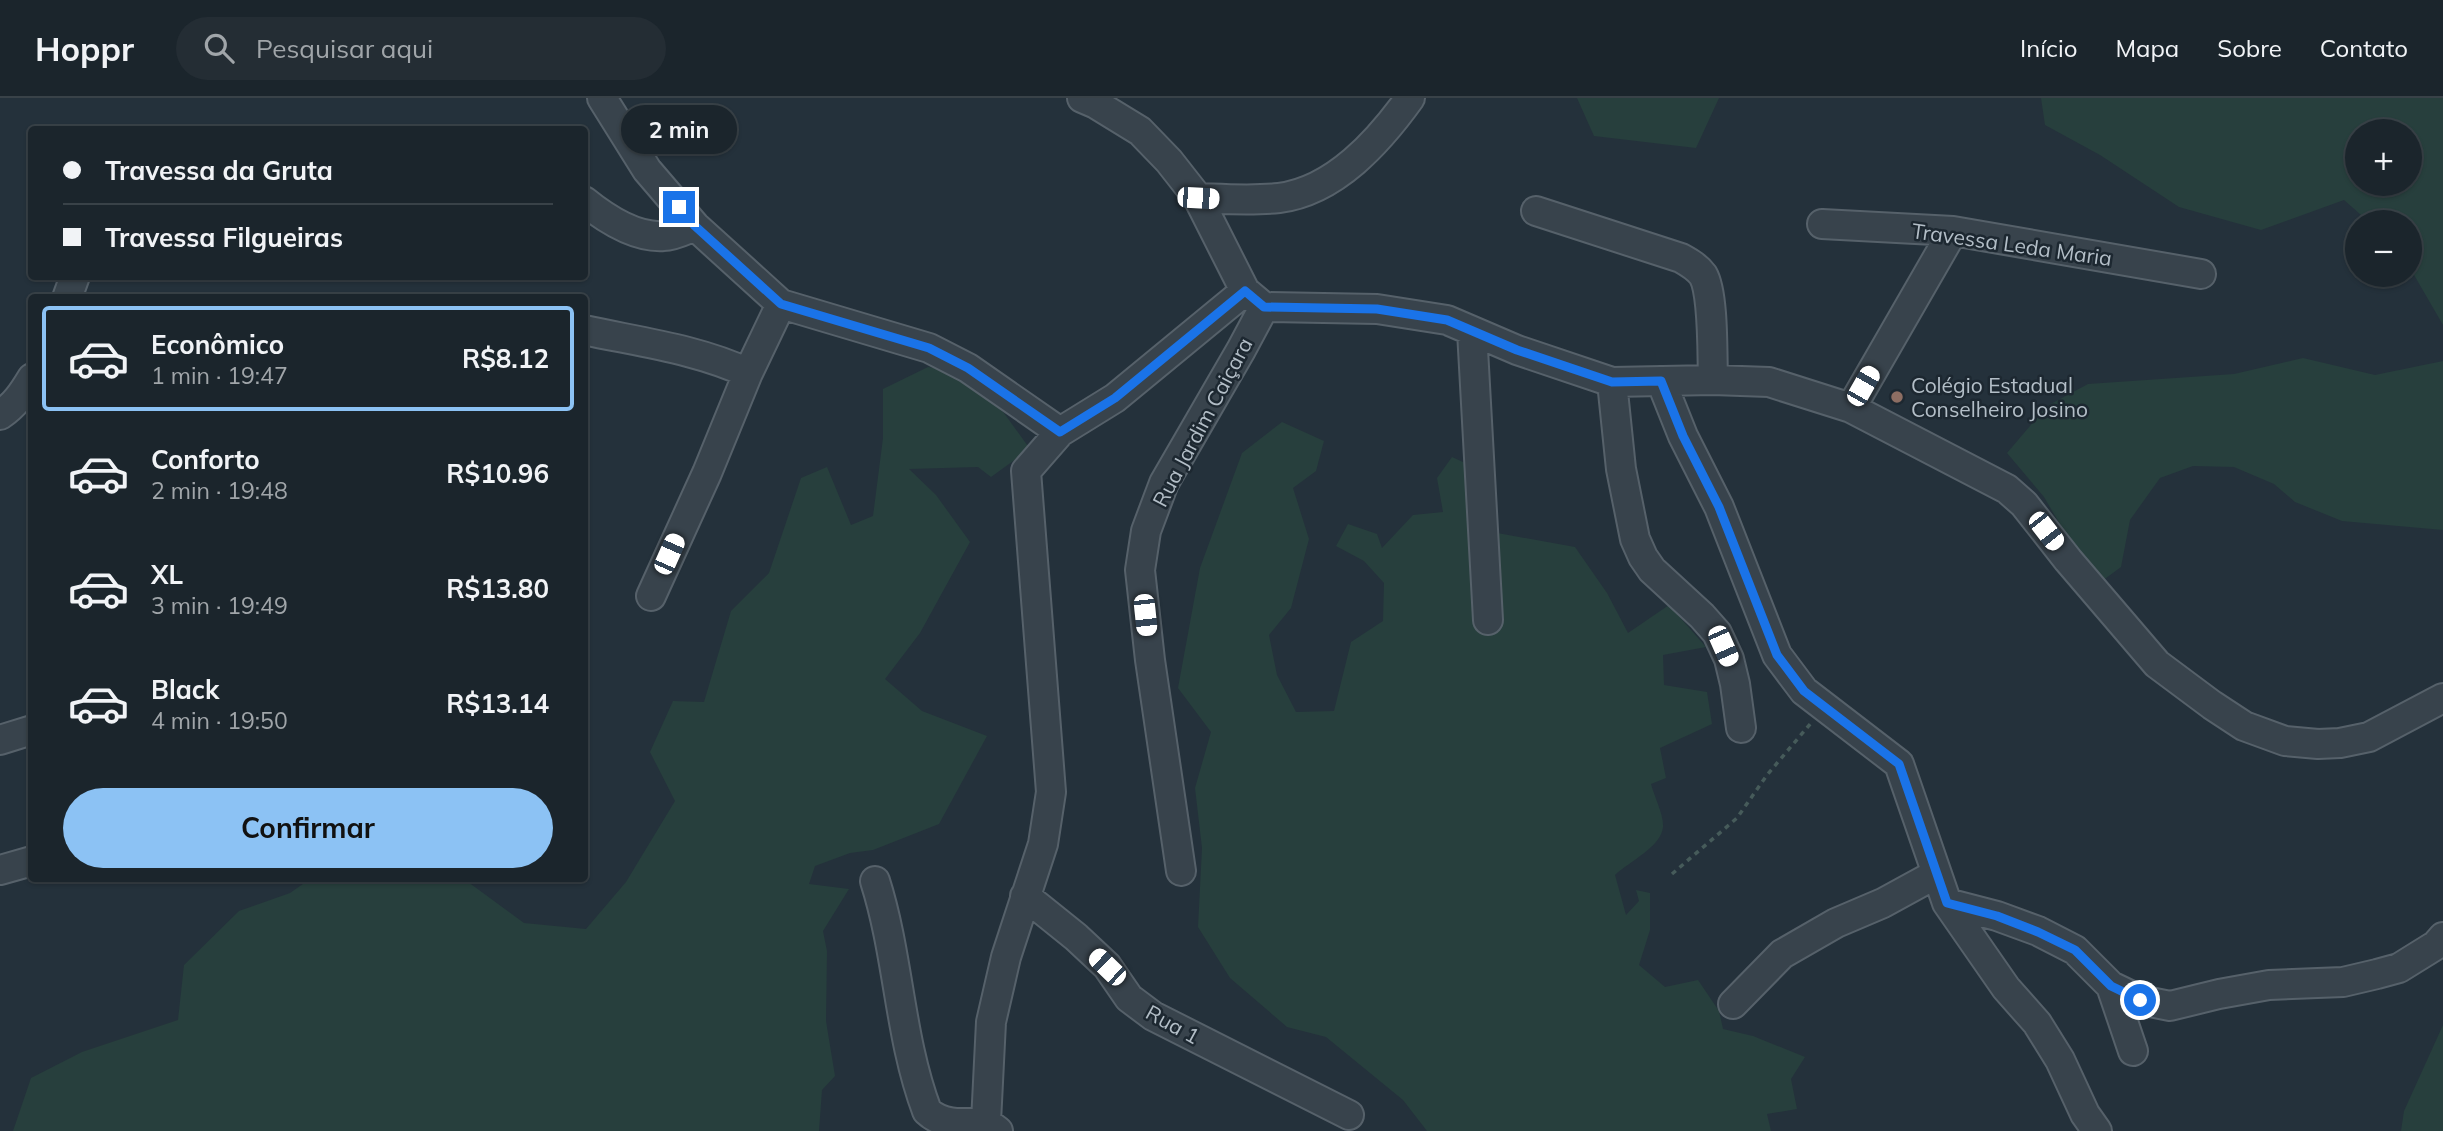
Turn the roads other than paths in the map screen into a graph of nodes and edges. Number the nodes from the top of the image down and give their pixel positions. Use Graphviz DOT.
graph roads {
  1 [pos="602,98"];
  2 [pos="1082,98"];
  3 [pos="1410,98"];
  4 [pos="1198,198"];
  5 [pos="588,203"];
  6 [pos="1536,211"];
  7 [pos="1822,223"];
  8 [pos="695,226"];
  9 [pos="1953,231"];
  10 [pos="2200,274"];
  11 [pos="1254,299"];
  12 [pos="781,304"];
  13 [pos="588,331"];
  14 [pos="1472,331"];
  15 [pos="748,373"];
  16 [pos="1713,380"];
  17 [pos="1661,381"];
  18 [pos="1612,382"];
  19 [pos="28,384"];
  20 [pos="1851,408"];
  21 [pos="0,415"];
  22 [pos="1060,432"];
  23 [pos="651,596"];
  24 [pos="1488,620"];
  25 [pos="2443,698"];
  26 [pos="1741,728"];
  27 [pos="28,731"];
  28 [pos="0,740"];
  29 [pos="28,862"];
  30 [pos="0,870"];
  31 [pos="1181,871"];
  32 [pos="1936,874"];
  33 [pos="875,881"];
  34 [pos="1025,896"];
  35 [pos="1947,903"];
  36 [pos="2443,936"];
  37 [pos="2111,986"];
  38 [pos="1733,1004"];
  39 [pos="2133,1051"];
  40 [pos="1349,1115"];
  41 [pos="992,1127"];
  42 [pos="2097,1131"];
  1 -- 8 [label="street"];
  2 -- 4 [label="street"];
  3 -- 4 [label="street"];
  4 -- 11 [label="street"];
  5 -- 8 [label="street"];
  6 -- 16 [label="street"];
  7 -- 9 [label="street, Travessa Leda Maria"];
  8 -- 12 [label="street"];
  9 -- 10 [label="street, Travessa Leda Maria"];
  9 -- 20 [label="street"];
  11 -- 14 [label="street"];
  11 -- 22 [label="street"];
  11 -- 31 [label="street, Rua Jardim Caiçara"];
  12 -- 15 [label="street"];
  12 -- 22 [label="street"];
  13 -- 15 [label="street"];
  14 -- 18 [label="street"];
  14 -- 24 [label="street"];
  15 -- 23 [label="street"];
  16 -- 17 [label="street"];
  16 -- 20 [label="street"];
  17 -- 18 [label="street"];
  17 -- 32 [label="street"];
  18 -- 26 [label="street"];
  19 -- 21 [label="street"];
  20 -- 25 [label="street"];
  22 -- 34 [label="street"];
  27 -- 28 [label="street"];
  29 -- 30 [label="street"];
  32 -- 35 [label="street"];
  32 -- 38 [label="street"];
  33 -- 41 [label="street"];
  34 -- 40 [label="street, Rua 1"];
  34 -- 41 [label="street"];
  35 -- 37 [label="street"];
  35 -- 42 [label="street"];
  36 -- 37 [label="street"];
  37 -- 39 [label="street"];
}
